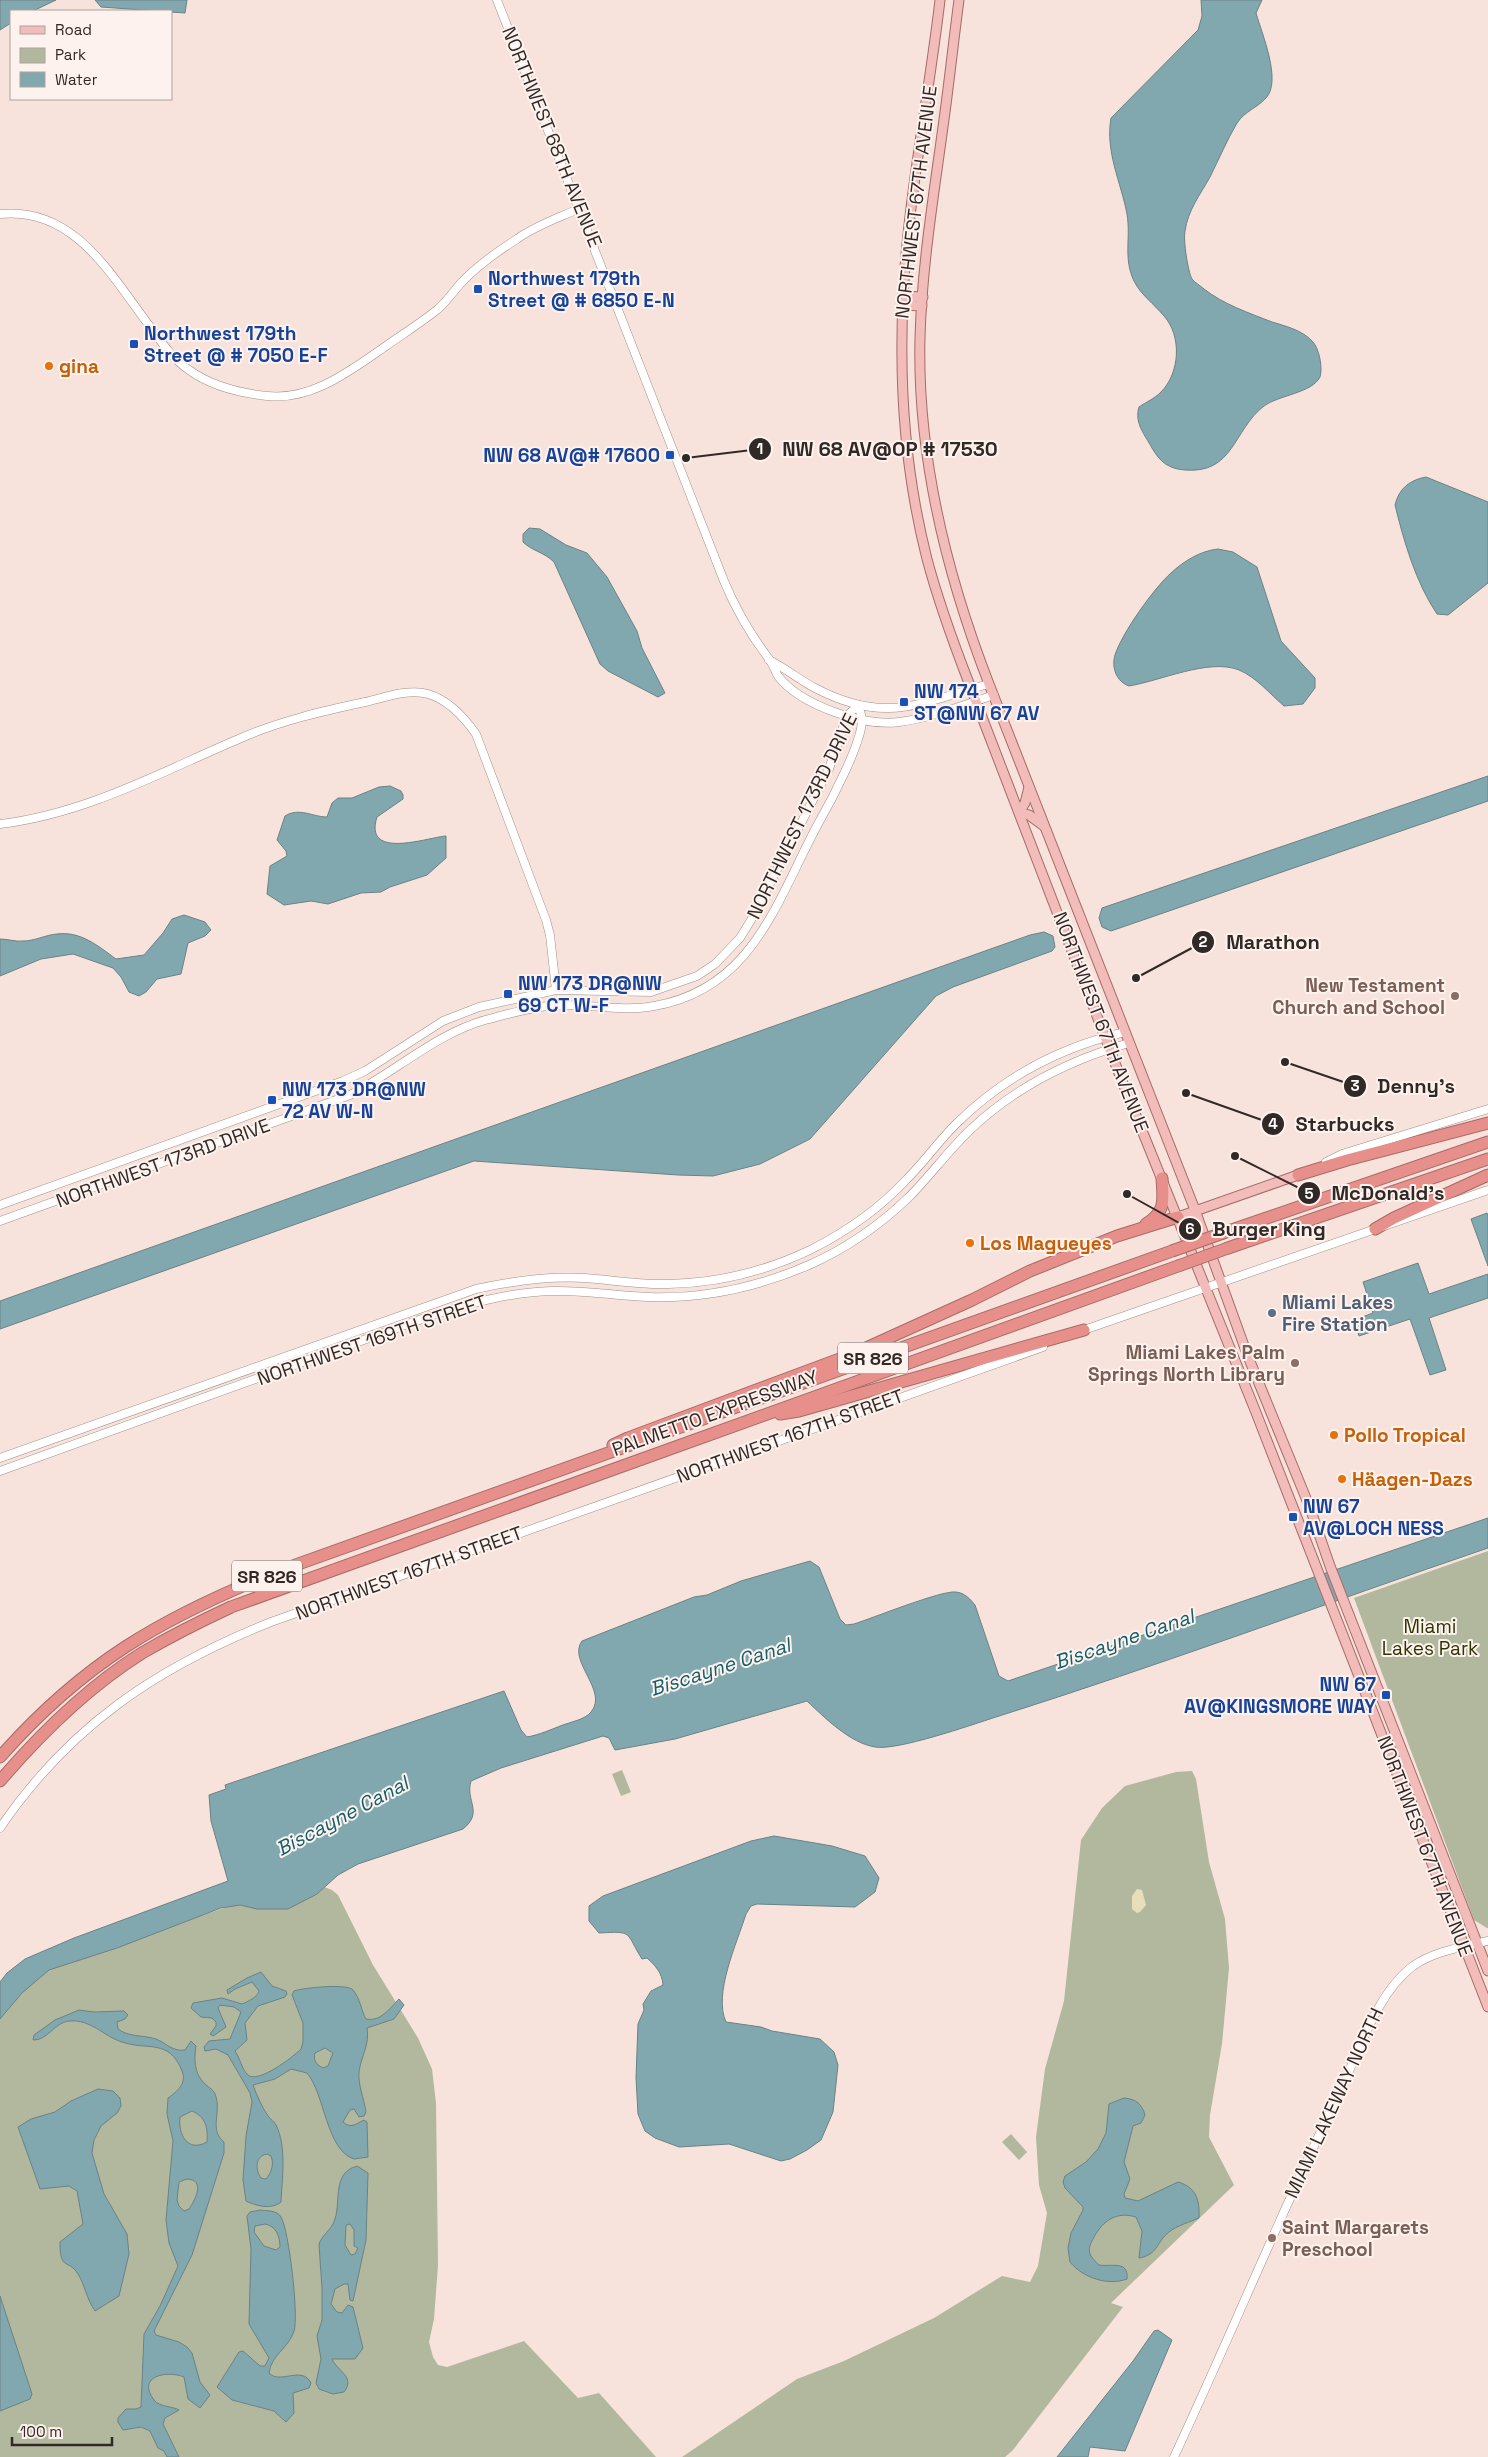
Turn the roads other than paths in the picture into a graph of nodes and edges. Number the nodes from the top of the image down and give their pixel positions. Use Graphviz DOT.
graph roads {
  1 [pos="497,0"];
  2 [pos="940,0"];
  3 [pos="959,0"];
  4 [pos="578,210"];
  5 [pos="0,214"];
  6 [pos="903,301"];
  7 [pos="922,302"];
  8 [pos="769,660"];
  9 [pos="988,684"];
  10 [pos="971,688"];
  11 [pos="994,695"];
  12 [pos="976,701"];
  13 [pos="858,705"];
  14 [pos="847,716"];
  15 [pos="862,720"];
  16 [pos="1029,787"];
  17 [pos="1019,812"];
  18 [pos="0,824"];
  19 [pos="1044,826"];
  20 [pos="556,990"];
  21 [pos="462,1013"];
  22 [pos="466,1028"];
  23 [pos="1125,1032"];
  24 [pos="1105,1036"];
  25 [pos="1129,1042"];
  26 [pos="1110,1048"];
  27 [pos="1488,1108"];
  28 [pos="1488,1123"];
  29 [pos="1488,1142"];
  30 [pos="1488,1159"];
  31 [pos="1298,1175"];
  32 [pos="1488,1175"];
  33 [pos="1162,1178"];
  34 [pos="1488,1190"];
  35 [pos="0,1205"];
  36 [pos="1196,1210"];
  37 [pos="872,1211"];
  38 [pos="1178,1217"];
  39 [pos="882,1220"];
  40 [pos="0,1221"];
  41 [pos="1137,1229"];
  42 [pos="1374,1229"];
  43 [pos="789,1260"];
  44 [pos="790,1273"];
  45 [pos="1222,1281"];
  46 [pos="1204,1287"];
  47 [pos="1084,1330"];
  48 [pos="756,1417"];
  49 [pos="0,1458"];
  50 [pos="574,1466"];
  51 [pos="0,1470"];
  52 [pos="1310,1508"];
  53 [pos="1303,1533"];
  54 [pos="1324,1548"];
  55 [pos="0,1757"];
  56 [pos="0,1781"];
  57 [pos="1423,1807"];
  58 [pos="1411,1812"];
  59 [pos="0,1828"];
  60 [pos="1488,1942"];
  61 [pos="1477,1944"];
  62 [pos="1465,1947"];
  63 [pos="1488,1972"];
  64 [pos="1488,2007"];
  65 [pos="1174,2457"];
  1 -- 4 [label="street, NORTHWEST 68TH AVENUE"];
  2 -- 6 [label="main road, NORTHWEST 67TH AVENUE"];
  3 -- 7 [label="main road, NORTHWEST 67TH AVENUE"];
  4 -- 5 [label="street"];
  4 -- 8 [label="street, NORTHWEST 68TH AVENUE"];
  6 -- 7 [label="main road"];
  6 -- 10 [label="main road, NORTHWEST 67TH AVENUE"];
  7 -- 9 [label="main road, NORTHWEST 67TH AVENUE"];
  8 -- 13 [label="street"];
  8 -- 14 [label="street, NORTHWEST 68TH AVENUE"];
  9 -- 10 [label="street"];
  9 -- 11 [label="main road, NORTHWEST 67TH AVENUE"];
  10 -- 12 [label="main road, NORTHWEST 67TH AVENUE"];
  10 -- 13 [label="street"];
  11 -- 12 [label="street, NORTHWEST 68TH AVENUE"];
  11 -- 16 [label="main road, NORTHWEST 67TH AVENUE"];
  12 -- 15 [label="street, NORTHWEST 68TH AVENUE"];
  12 -- 17 [label="main road, NORTHWEST 67TH AVENUE"];
  13 -- 14 [label="street, NORTHWEST 173RD DRIVE"];
  13 -- 15 [label="street, NORTHWEST 173RD DRIVE"];
  14 -- 15 [label="street, NORTHWEST 68TH AVENUE"];
  14 -- 20 [label="street, NORTHWEST 173RD DRIVE"];
  15 -- 22 [label="street, NORTHWEST 173RD DRIVE"];
  16 -- 17 [label="main road"];
  16 -- 19 [label="main road, NORTHWEST 67TH AVENUE"];
  17 -- 19 [label="main road"];
  17 -- 24 [label="main road, NORTHWEST 67TH AVENUE"];
  18 -- 20 [label="street"];
  19 -- 23 [label="main road, NORTHWEST 67TH AVENUE"];
  20 -- 21 [label="street, NORTHWEST 173RD DRIVE"];
  21 -- 22 [label="street"];
  21 -- 35 [label="street, NORTHWEST 173RD DRIVE"];
  22 -- 40 [label="street, NORTHWEST 173RD DRIVE"];
  23 -- 24 [label="street, NORTHWEST 169TH STREET"];
  23 -- 25 [label="main road, NORTHWEST 67TH AVENUE"];
  24 -- 26 [label="main road, NORTHWEST 67TH AVENUE"];
  24 -- 37 [label="street, NORTHWEST 169TH STREET"];
  25 -- 26 [label="street, NORTHWEST 169TH STREET"];
  25 -- 36 [label="main road, NORTHWEST 67TH AVENUE"];
  26 -- 33 [label="main road, NORTHWEST 67TH AVENUE"];
  26 -- 39 [label="street, NORTHWEST 169TH STREET"];
  27 -- 31 [label="street"];
  28 -- 31 [label="highway"];
  29 -- 50 [label="highway, PALMETTO EXPRESSWAY / SR 826, bridge"];
  30 -- 48 [label="highway, PALMETTO EXPRESSWAY / SR 826, bridge"];
  31 -- 36 [label="main road"];
  32 -- 42 [label="highway"];
  33 -- 38 [label="main road, NORTHWEST 67TH AVENUE"];
  33 -- 41 [label="highway"];
  34 -- 42 [label="street, NORTHWEST 167TH STREET"];
  36 -- 38 [label="main road"];
  36 -- 45 [label="main road, NORTHWEST 67TH AVENUE"];
  37 -- 39 [label="street"];
  37 -- 43 [label="street, NORTHWEST 169TH STREET"];
  38 -- 41 [label="highway"];
  38 -- 46 [label="main road, NORTHWEST 67TH AVENUE"];
  39 -- 44 [label="street, NORTHWEST 169TH STREET"];
  41 -- 50 [label="highway"];
  42 -- 45 [label="street, NORTHWEST 167TH STREET"];
  43 -- 44 [label="street"];
  43 -- 49 [label="street, NORTHWEST 169TH STREET"];
  44 -- 51 [label="street, NORTHWEST 169TH STREET"];
  45 -- 46 [label="street, NORTHWEST 167TH STREET"];
  45 -- 52 [label="main road, NORTHWEST 67TH AVENUE"];
  46 -- 47 [label="street, NORTHWEST 167TH STREET"];
  46 -- 53 [label="main road, NORTHWEST 67TH AVENUE"];
  47 -- 48 [label="highway"];
  47 -- 59 [label="street, NORTHWEST 167TH STREET"];
  48 -- 56 [label="highway, PALMETTO EXPRESSWAY / SR 826"];
  50 -- 55 [label="highway, PALMETTO EXPRESSWAY / SR 826"];
  52 -- 53 [label="main road"];
  52 -- 54 [label="main road, NORTHWEST 67TH AVENUE"];
  53 -- 54 [label="main road"];
  53 -- 58 [label="main road, NORTHWEST 67TH AVENUE"];
  54 -- 57 [label="main road, NORTHWEST 67TH AVENUE"];
  57 -- 58 [label="main road"];
  57 -- 61 [label="main road, NORTHWEST 67TH AVENUE"];
  58 -- 62 [label="main road, NORTHWEST 67TH AVENUE"];
  60 -- 61 [label="street, MIAMI LAKEWAY NORTH"];
  61 -- 62 [label="street, MIAMI LAKEWAY NORTH"];
  61 -- 63 [label="main road, NORTHWEST 67TH AVENUE"];
  62 -- 64 [label="main road, NORTHWEST 67TH AVENUE"];
  62 -- 65 [label="street, MIAMI LAKEWAY NORTH"];
}
